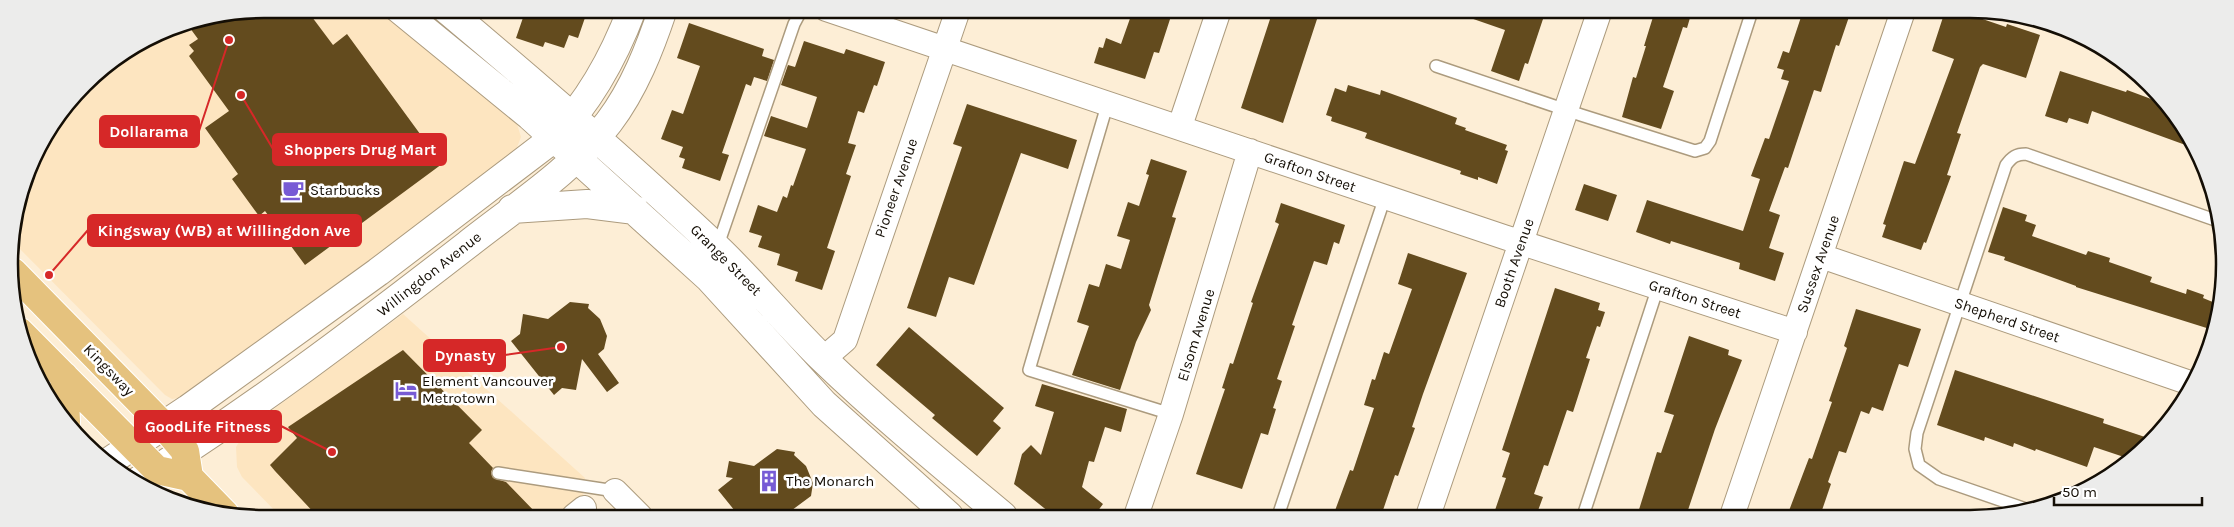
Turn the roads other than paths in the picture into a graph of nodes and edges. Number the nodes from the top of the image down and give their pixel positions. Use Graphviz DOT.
graph roads {
  1 [pos="410,18"];
  2 [pos="457,18"];
  3 [pos="628,18"];
  4 [pos="660,18"];
  5 [pos="797,18"];
  6 [pos="851,18"];
  7 [pos="955,18"];
  8 [pos="1216,18"];
  9 [pos="1597,18"];
  10 [pos="1750,18"];
  11 [pos="1901,18"];
  12 [pos="945,48"];
  13 [pos="1436,66"];
  14 [pos="1108,102"];
  15 [pos="1566,110"];
  16 [pos="574,118"];
  17 [pos="1180,126"];
  18 [pos="596,137"];
  19 [pos="554,138"];
  20 [pos="1250,151"];
  21 [pos="578,159"];
  22 [pos="1385,197"];
  23 [pos="512,209"];
  24 [pos="635,210"];
  25 [pos="2212,219"];
  26 [pos="1521,242"];
  27 [pos="716,248"];
  28 [pos="1821,256"];
  29 [pos="18,277"];
  30 [pos="1658,287"];
  31 [pos="1960,304"];
  32 [pos="1795,332"];
  33 [pos="31,343"];
  34 [pos="823,359"];
  35 [pos="64,376"];
  36 [pos="2186,382"];
  37 [pos="65,409"];
  38 [pos="1171,414"];
  39 [pos="164,425"];
  40 [pos="121,454"];
  41 [pos="187,464"];
  42 [pos="498,473"];
  43 [pos="146,477"];
  44 [pos="965,486"];
  45 [pos="616,491"];
  46 [pos="218,505"];
  47 [pos="2015,505"];
  48 [pos="634,510"];
  49 [pos="938,510"];
  50 [pos="945,510"];
  51 [pos="995,510"];
  52 [pos="1138,510"];
  53 [pos="1280,510"];
  54 [pos="1430,510"];
  55 [pos="1585,510"];
  56 [pos="1734,510"];
  1 -- 19 [label="main road, Grange Street"];
  2 -- 16 [label="main road, Grange Street"];
  3 -- 16 [label="main road"];
  4 -- 18 [label="main road, Willingdon Avenue"];
  5 -- 27 [label="lane"];
  6 -- 12 [label="street, Grafton Street"];
  7 -- 12 [label="street, Pioneer Avenue"];
  8 -- 17 [label="street"];
  9 -- 15 [label="street, Booth Avenue"];
  10 -- 15 [label="lane"];
  11 -- 28 [label="street, Sussex Avenue"];
  12 -- 14 [label="street, Grafton Street"];
  12 -- 34 [label="street, Pioneer Avenue"];
  13 -- 15 [label="lane"];
  14 -- 17 [label="street, Grafton Street"];
  14 -- 38 [label="lane"];
  15 -- 26 [label="street, Booth Avenue"];
  16 -- 18 [label="main road, Grange Street"];
  16 -- 19 [label="main road"];
  17 -- 20 [label="street, Grafton Street"];
  18 -- 21 [label="main road, Willingdon Avenue"];
  18 -- 27 [label="main road, Grange Street"];
  19 -- 21 [label="main road, Grange Street"];
  19 -- 39 [label="main road"];
  20 -- 22 [label="street, Grafton Street"];
  20 -- 38 [label="street, Elsom Avenue"];
  21 -- 23 [label="main road, Willingdon Avenue"];
  21 -- 24 [label="main road, Grange Street"];
  22 -- 26 [label="street, Grafton Street"];
  22 -- 53 [label="lane"];
  23 -- 24 [label="main road"];
  23 -- 41 [label="main road, Willingdon Avenue"];
  24 -- 49 [label="main road, Grange Street"];
  25 -- 31 [label="lane"];
  26 -- 30 [label="street, Grafton Street"];
  26 -- 54 [label="street, Booth Avenue"];
  27 -- 34 [label="main road, Grange Street"];
  28 -- 31 [label="street, Shepherd Street"];
  28 -- 32 [label="street, Sussex Avenue"];
  29 -- 39 [label="main road, Kingsway"];
  30 -- 32 [label="street, Grafton Street"];
  30 -- 55 [label="lane"];
  31 -- 36 [label="street, Shepherd Street"];
  31 -- 47 [label="lane"];
  32 -- 56 [label="street, Sussex Avenue"];
  33 -- 35 [label="main road"];
  34 -- 44 [label="main road, Grange Street"];
  35 -- 37 [label="main road"];
  35 -- 40 [label="main road"];
  38 -- 52 [label="street, Elsom Avenue"];
  39 -- 40 [label="main road"];
  39 -- 41 [label="main road, Kingsway"];
  40 -- 43 [label="main road"];
  41 -- 43 [label="main road"];
  41 -- 46 [label="main road, Kingsway"];
  42 -- 45 [label="lane"];
  44 -- 50 [label="main road"];
  44 -- 51 [label="main road, Grange Street"];
  45 -- 48 [label="street"];
}
